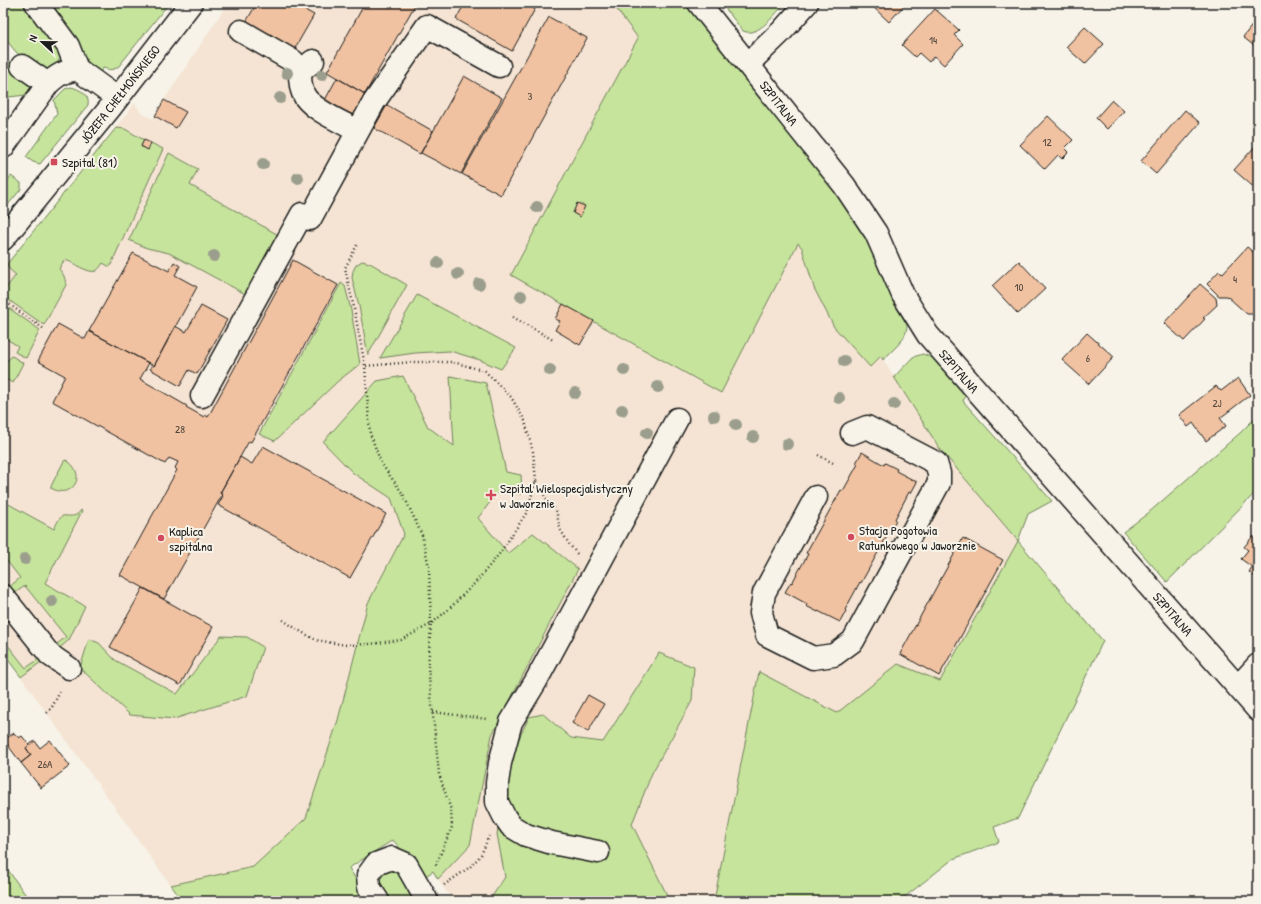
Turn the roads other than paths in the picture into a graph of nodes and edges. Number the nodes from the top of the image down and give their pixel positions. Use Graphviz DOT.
graph roads {
  1 [pos="36,3"];
  2 [pos="191,3"];
  3 [pos="699,3"];
  4 [pos="807,3"];
  5 [pos="241,31"];
  6 [pos="748,64"];
  7 [pos="22,66"];
  8 [pos="499,66"];
  9 [pos="77,69"];
  10 [pos="48,84"];
  11 [pos="117,98"];
  12 [pos="358,131"];
  13 [pos="3,147"];
  14 [pos="3,239"];
  15 [pos="202,396"];
  16 [pos="677,420"];
  17 [pos="852,434"];
  18 [pos="816,497"];
  19 [pos="3,596"];
  20 [pos="1258,665"];
  21 [pos="69,668"];
  22 [pos="1238,687"];
  23 [pos="1258,710"];
  24 [pos="598,852"];
  25 [pos="426,900"];
  26 [pos="378,901"];
  1 -- 9 [label="street"];
  2 -- 11 [label="street, JÓZEFA CHEŁMOŃSKIEGO"];
  3 -- 6 [label="street, SZPITALNA"];
  4 -- 6 [label="street"];
  5 -- 12 [label="street"];
  6 -- 22 [label="street, SZPITALNA"];
  7 -- 10 [label="street"];
  8 -- 12 [label="street"];
  9 -- 10 [label="street"];
  9 -- 11 [label="street"];
  10 -- 13 [label="street"];
  11 -- 14 [label="street, JÓZEFA CHEŁMOŃSKIEGO"];
  12 -- 15 [label="street"];
  16 -- 24 [label="street"];
  17 -- 18 [label="street"];
  19 -- 21 [label="street"];
  20 -- 22 [label="street"];
  22 -- 23 [label="street, SZPITALNA"];
  25 -- 26 [label="street"];
}
